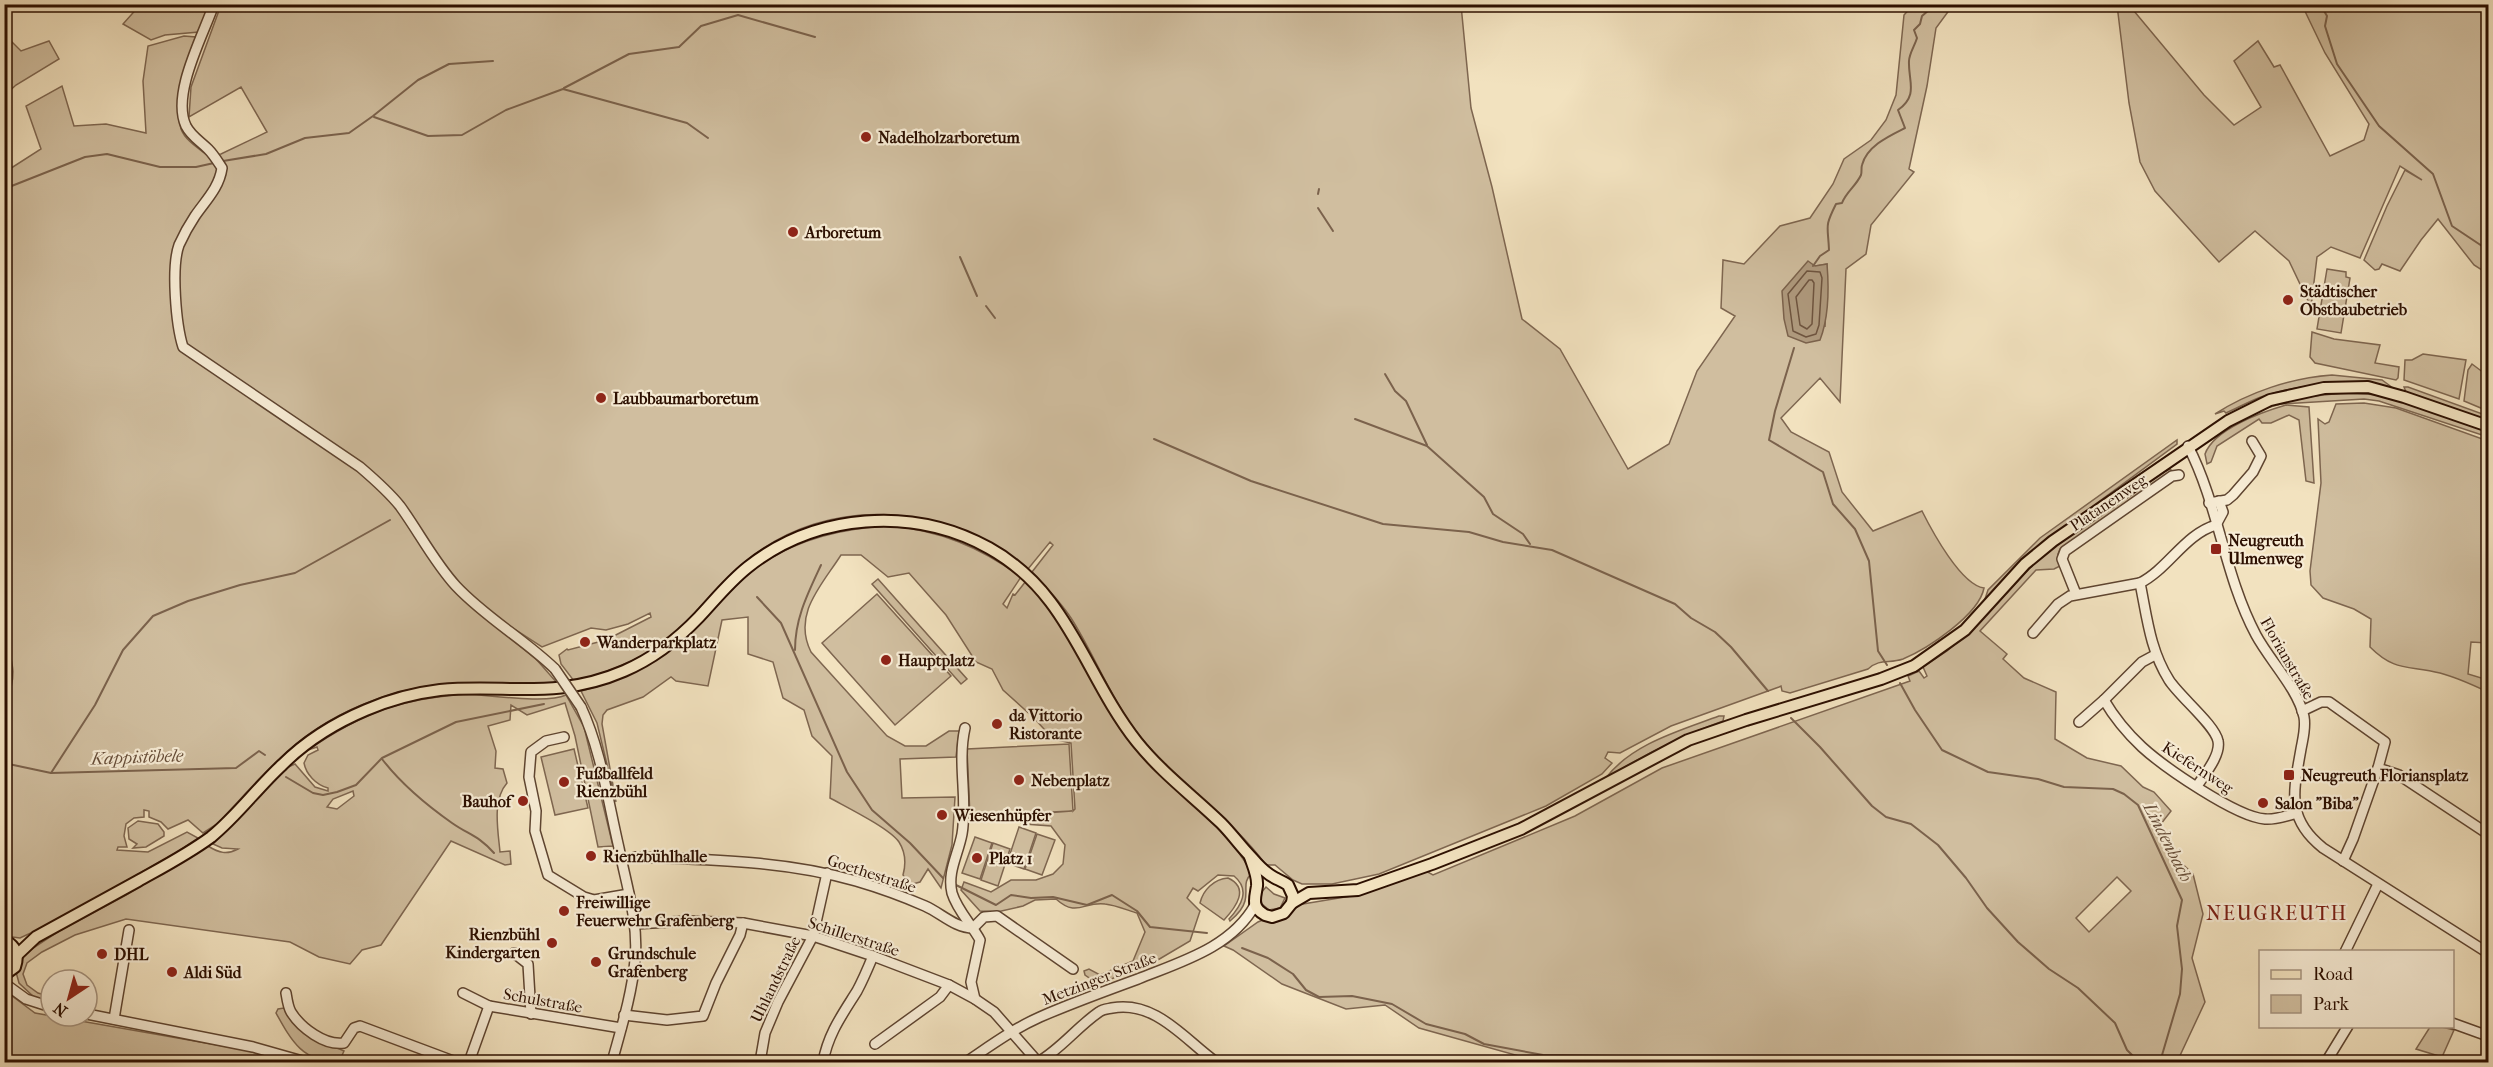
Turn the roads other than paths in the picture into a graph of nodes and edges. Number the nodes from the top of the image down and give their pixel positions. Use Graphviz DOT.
graph roads {
  1 [pos="214,4"];
  2 [pos="2488,426"];
  3 [pos="2252,441"];
  4 [pos="2188,446"];
  5 [pos="2179,475"];
  6 [pos="2214,502"];
  7 [pos="2216,525"];
  8 [pos="2140,583"];
  9 [pos="2076,594"];
  10 [pos="2033,633"];
  11 [pos="2155,655"];
  12 [pos="2104,700"];
  13 [pos="2302,711"];
  14 [pos="2079,722"];
  15 [pos="965,728"];
  16 [pos="564,736"];
  17 [pos="2378,768"];
  18 [pos="2197,786"];
  19 [pos="2296,813"];
  20 [pos="2488,834"];
  21 [pos="635,857"];
  22 [pos="1250,857"];
  23 [pos="2343,861"];
  24 [pos="827,873"];
  25 [pos="1273,878"];
  26 [pos="2378,884"];
  27 [pos="1257,886"];
  28 [pos="1291,890"];
  29 [pos="1309,893"];
  30 [pos="628,894"];
  31 [pos="1292,903"];
  32 [pos="1255,905"];
  33 [pos="1265,915"];
  34 [pos="743,923"];
  35 [pos="1243,923"];
  36 [pos="634,924"];
  37 [pos="974,928"];
  38 [pos="129,930"];
  39 [pos="813,936"];
  40 [pos="36,937"];
  41 [pos="7,941"];
  42 [pos="2345,950"];
  43 [pos="514,953"];
  44 [pos="2488,953"];
  45 [pos="17,955"];
  46 [pos="873,956"];
  47 [pos="1073,969"];
  48 [pos="8,974"];
  49 [pos="4,983"];
  50 [pos="949,985"];
  51 [pos="16,992"];
  52 [pos="286,993"];
  53 [pos="463,993"];
  54 [pos="975,999"];
  55 [pos="39,1003"];
  56 [pos="489,1006"];
  57 [pos="531,1014"];
  58 [pos="624,1015"];
  59 [pos="99,1016"];
  60 [pos="114,1019"];
  61 [pos="2454,1024"];
  62 [pos="621,1028"];
  63 [pos="2347,1028"];
  64 [pos="1010,1032"];
  65 [pos="2488,1036"];
  66 [pos="875,1044"];
  67 [pos="306,1062"];
  68 [pos="456,1062"];
  69 [pos="469,1062"];
  70 [pos="612,1062"];
  71 [pos="760,1062"];
  72 [pos="823,1062"];
  73 [pos="966,1062"];
  74 [pos="1038,1062"];
  75 [pos="1216,1062"];
  76 [pos="2326,1062"];
  1 -- 30 [label="street, bridge"];
  2 -- 4 [label="main road"];
  3 -- 6 [label="street"];
  4 -- 6 [label="street, Florianstraße"];
  4 -- 29 [label="main road"];
  5 -- 9 [label="street, Platanenweg"];
  6 -- 7 [label="street, Florianstraße"];
  7 -- 8 [label="street"];
  7 -- 13 [label="street, Florianstraße"];
  8 -- 9 [label="street"];
  8 -- 11 [label="street"];
  9 -- 10 [label="street"];
  11 -- 12 [label="street"];
  11 -- 18 [label="street"];
  12 -- 14 [label="street"];
  12 -- 18 [label="street, Kiefernweg"];
  13 -- 17 [label="street"];
  13 -- 19 [label="street, Florianstraße"];
  15 -- 37 [label="street"];
  16 -- 30 [label="street"];
  17 -- 20 [label="street"];
  17 -- 23 [label="street"];
  18 -- 19 [label="street, Kiefernweg"];
  19 -- 23 [label="street"];
  21 -- 24 [label="street, Goethestraße"];
  22 -- 25 [label="main road"];
  22 -- 27 [label="main road"];
  22 -- 40 [label="main road"];
  23 -- 26 [label="street"];
  24 -- 37 [label="street, Goethestraße"];
  24 -- 39 [label="street, Uhlandstraße"];
  25 -- 27 [label="main road"];
  25 -- 28 [label="main road"];
  26 -- 42 [label="street"];
  26 -- 44 [label="street"];
  27 -- 32 [label="main road"];
  28 -- 29 [label="main road"];
  28 -- 31 [label="main road"];
  29 -- 31 [label="main road"];
  30 -- 36 [label="street"];
  31 -- 33 [label="main road"];
  32 -- 33 [label="main road"];
  32 -- 35 [label="street, Metzinger Straße"];
  33 -- 35 [label="street, Metzinger Straße"];
  34 -- 36 [label="street, Schillerstraße"];
  34 -- 39 [label="street, Schillerstraße"];
  34 -- 58 [label="street"];
  35 -- 64 [label="street, Metzinger Straße"];
  36 -- 58 [label="street"];
  37 -- 47 [label="street"];
  37 -- 54 [label="street"];
  38 -- 60 [label="street"];
  39 -- 46 [label="street, Schillerstraße"];
  39 -- 71 [label="street, Uhlandstraße"];
  40 -- 41 [label="main road"];
  40 -- 45 [label="main road"];
  41 -- 45 [label="main road"];
  43 -- 57 [label="street"];
  45 -- 48 [label="main road"];
  46 -- 50 [label="street, Schillerstraße"];
  46 -- 72 [label="street"];
  48 -- 51 [label="street"];
  49 -- 51 [label="street"];
  50 -- 54 [label="street, Schillerstraße"];
  50 -- 66 [label="street"];
  51 -- 55 [label="street"];
  52 -- 68 [label="street"];
  53 -- 56 [label="street, Schulstraße"];
  54 -- 64 [label="street, Schillerstraße"];
  56 -- 57 [label="street, Schulstraße"];
  56 -- 69 [label="street"];
  57 -- 62 [label="street, Schulstraße"];
  58 -- 62 [label="street"];
  59 -- 60 [label="street"];
  60 -- 67 [label="street"];
  61 -- 65 [label="street"];
  62 -- 70 [label="street"];
  63 -- 76 [label="street"];
  64 -- 73 [label="street, Metzinger Straße"];
  64 -- 74 [label="street"];
  74 -- 75 [label="street"];
}
